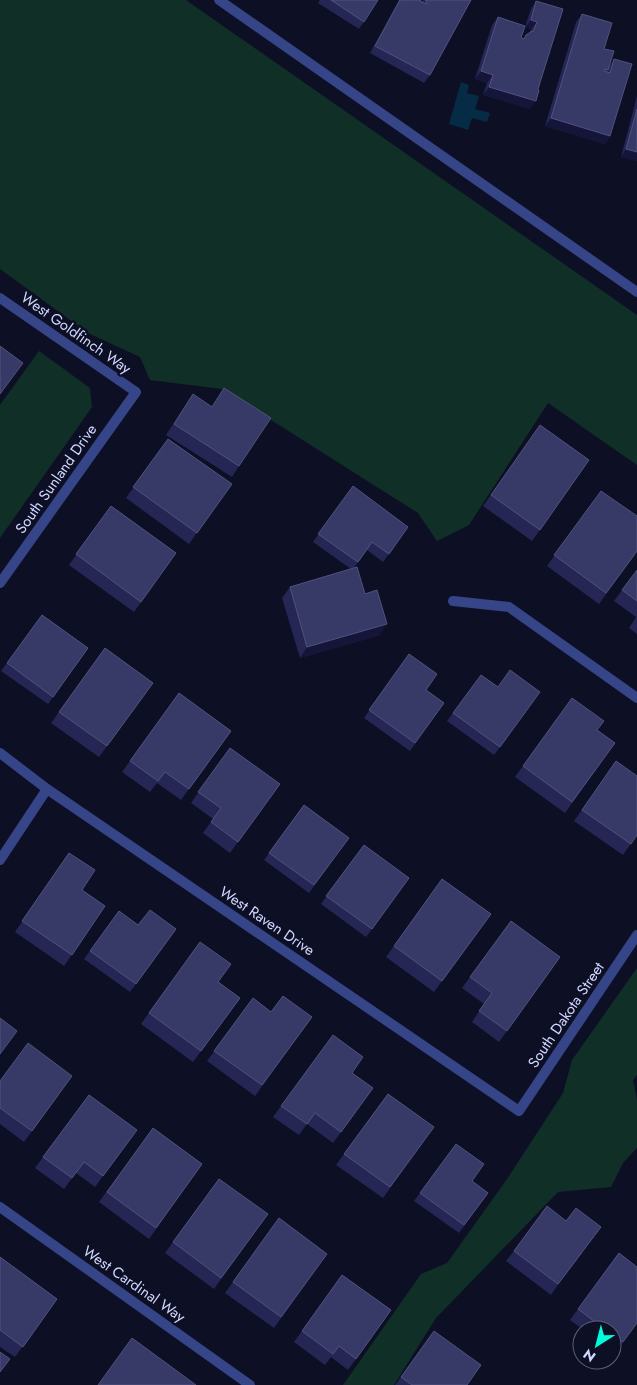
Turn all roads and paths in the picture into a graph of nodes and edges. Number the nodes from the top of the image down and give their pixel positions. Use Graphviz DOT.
graph roads {
  1 [pos="219,0"];
  2 [pos="637,292"];
  3 [pos="0,298"];
  4 [pos="136,392"];
  5 [pos="0,583"];
  6 [pos="453,601"];
  7 [pos="637,698"];
  8 [pos="0,753"];
  9 [pos="48,789"];
  10 [pos="0,860"];
  11 [pos="637,934"];
  12 [pos="519,1111"];
  13 [pos="0,1207"];
  14 [pos="250,1385"];
  1 -- 2 [label="street"];
  3 -- 4 [label="street, West Goldfinch Way"];
  4 -- 5 [label="street, South Sunland Drive"];
  6 -- 7 [label="street"];
  8 -- 9 [label="street, West Raven Drive"];
  9 -- 10 [label="street"];
  9 -- 12 [label="street, West Raven Drive"];
  11 -- 12 [label="street, South Dakota Street"];
  13 -- 14 [label="street, West Cardinal Way"];
}
